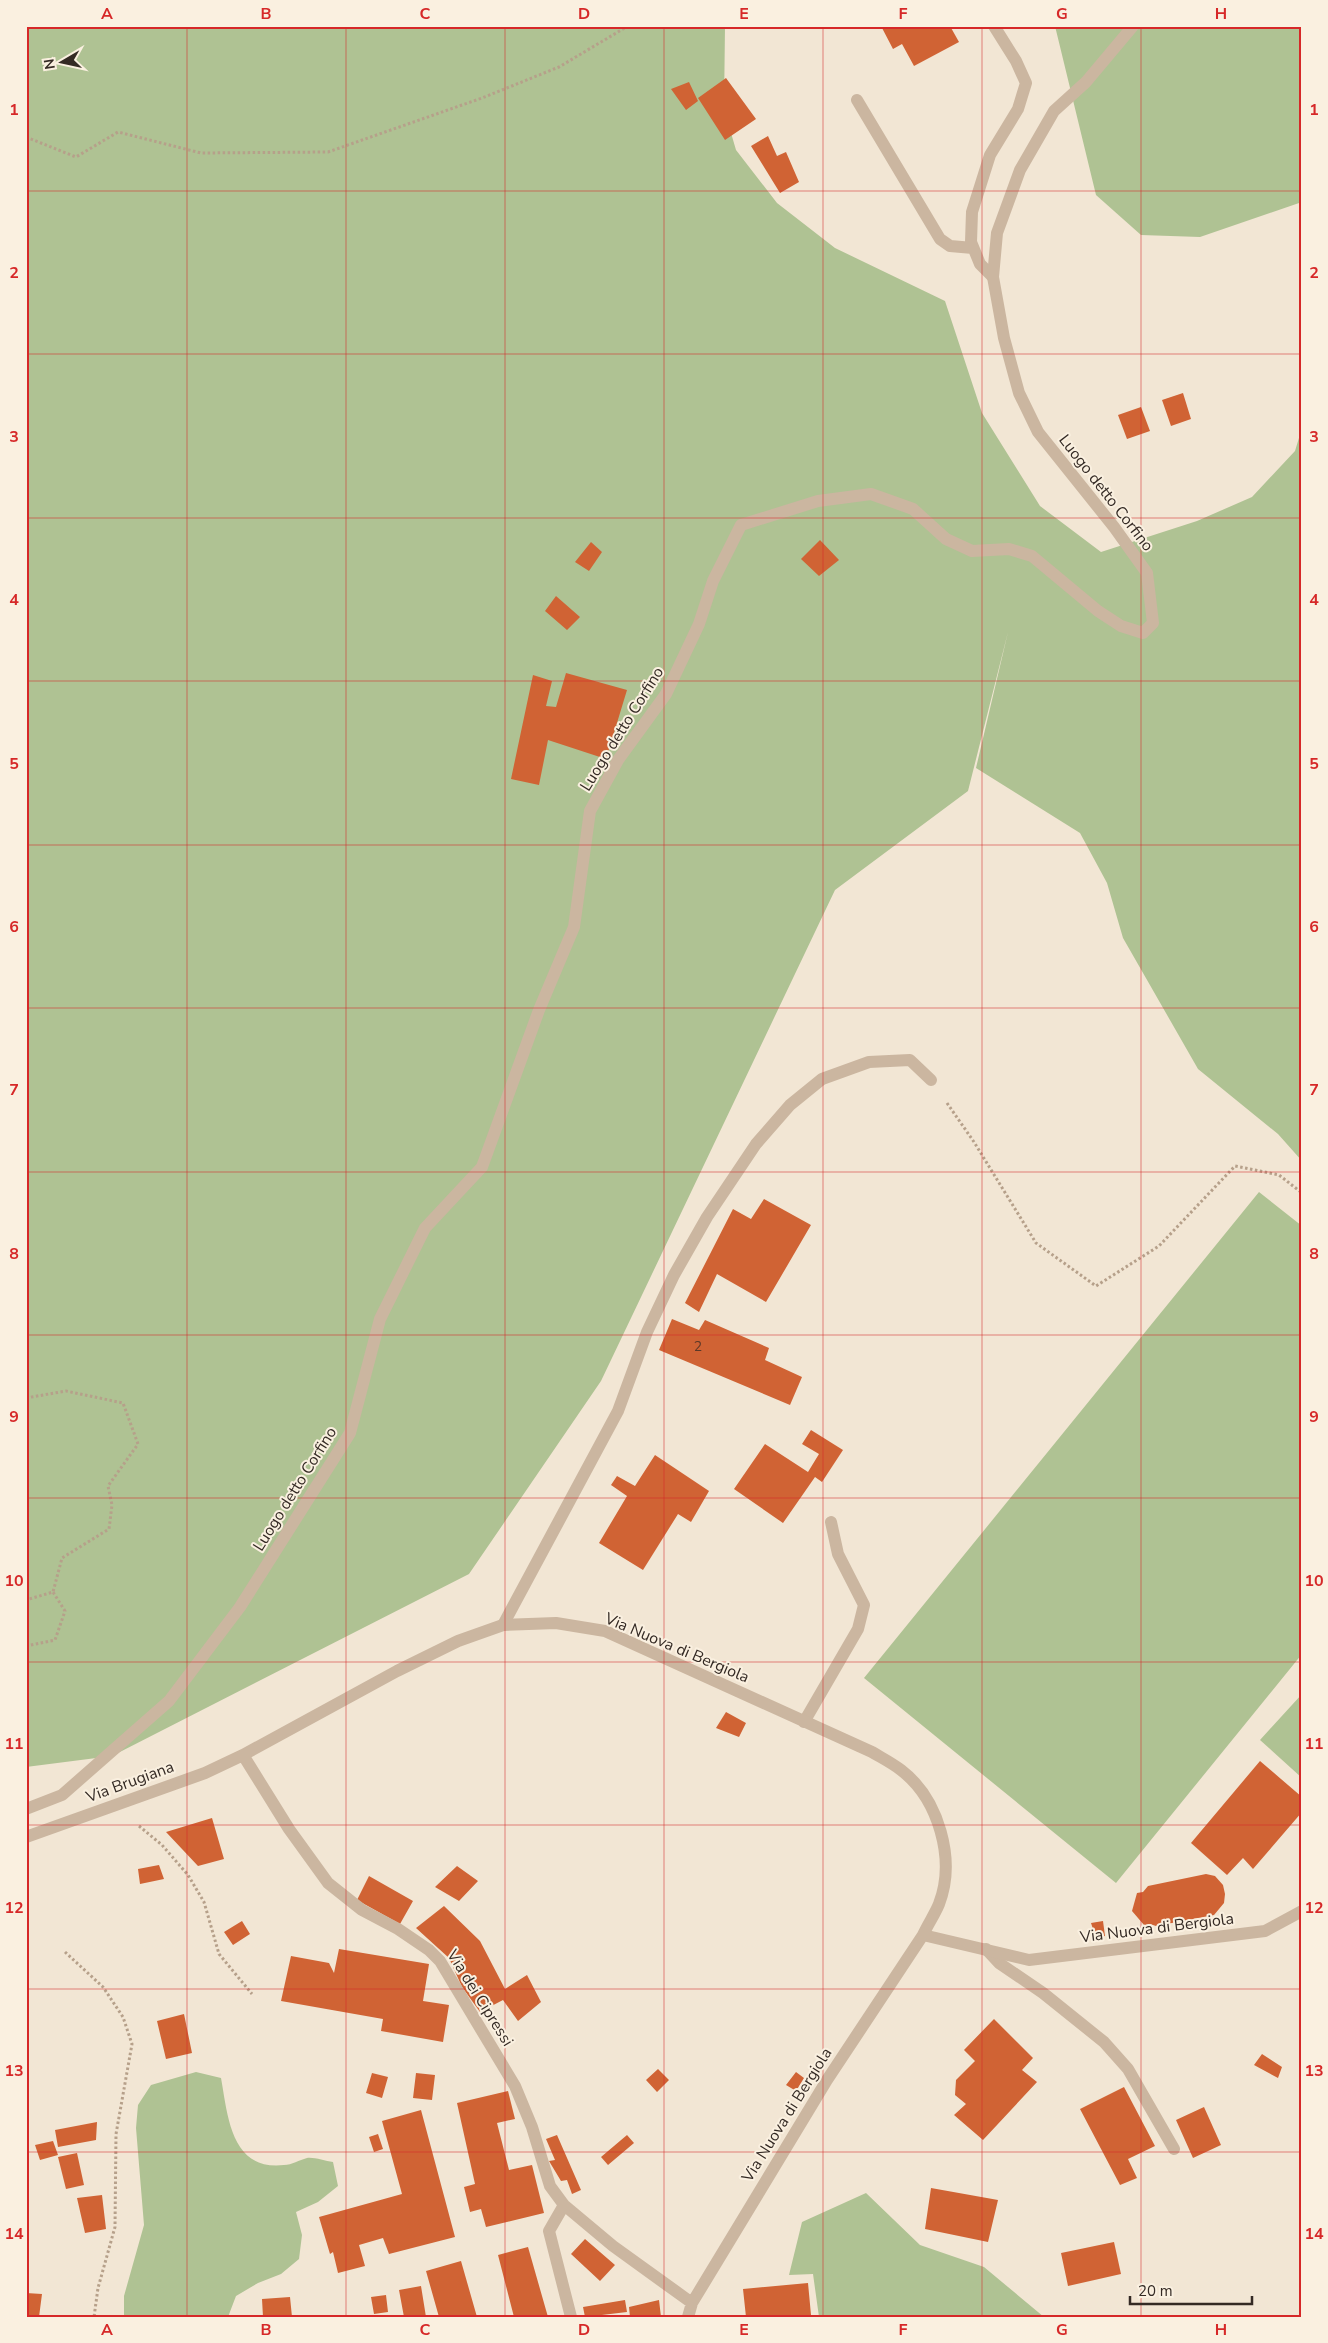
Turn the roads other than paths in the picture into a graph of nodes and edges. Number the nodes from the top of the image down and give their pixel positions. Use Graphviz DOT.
graph roads {
  1 [pos="994,26"];
  2 [pos="1133,26"];
  3 [pos="857,100"];
  4 [pos="973,248"];
  5 [pos="993,277"];
  6 [pos="931,1080"];
  7 [pos="831,1522"];
  8 [pos="503,1625"];
  9 [pos="804,1722"];
  10 [pos="243,1755"];
  11 [pos="26,1809"];
  12 [pos="26,1837"];
  13 [pos="1302,1911"];
  14 [pos="923,1935"];
  15 [pos="986,1949"];
  16 [pos="1174,2149"];
  17 [pos="564,2205"];
  18 [pos="692,2303"];
  19 [pos="571,2317"];
  20 [pos="688,2317"];
  1 -- 4 [label="street"];
  2 -- 5 [label="street, Luogo detto Corfino"];
  3 -- 4 [label="street"];
  4 -- 5 [label="street"];
  5 -- 11 [label="street, Luogo detto Corfino"];
  6 -- 8 [label="street"];
  7 -- 9 [label="street"];
  8 -- 9 [label="street, Via Nuova di Bergiola"];
  8 -- 10 [label="street, Via Nuova di Bergiola"];
  9 -- 14 [label="street, Via Nuova di Bergiola"];
  10 -- 12 [label="street, Via Brugiana"];
  10 -- 17 [label="street, Via dei Cipressi"];
  13 -- 15 [label="street, Via Nuova di Bergiola"];
  14 -- 15 [label="street, Via Nuova di Bergiola"];
  14 -- 18 [label="street, Via Nuova di Bergiola"];
  15 -- 16 [label="street"];
  17 -- 18 [label="street, Via dei Cipressi"];
  17 -- 19 [label="street"];
  18 -- 20 [label="street, Via Nuova di Bergiola"];
}
